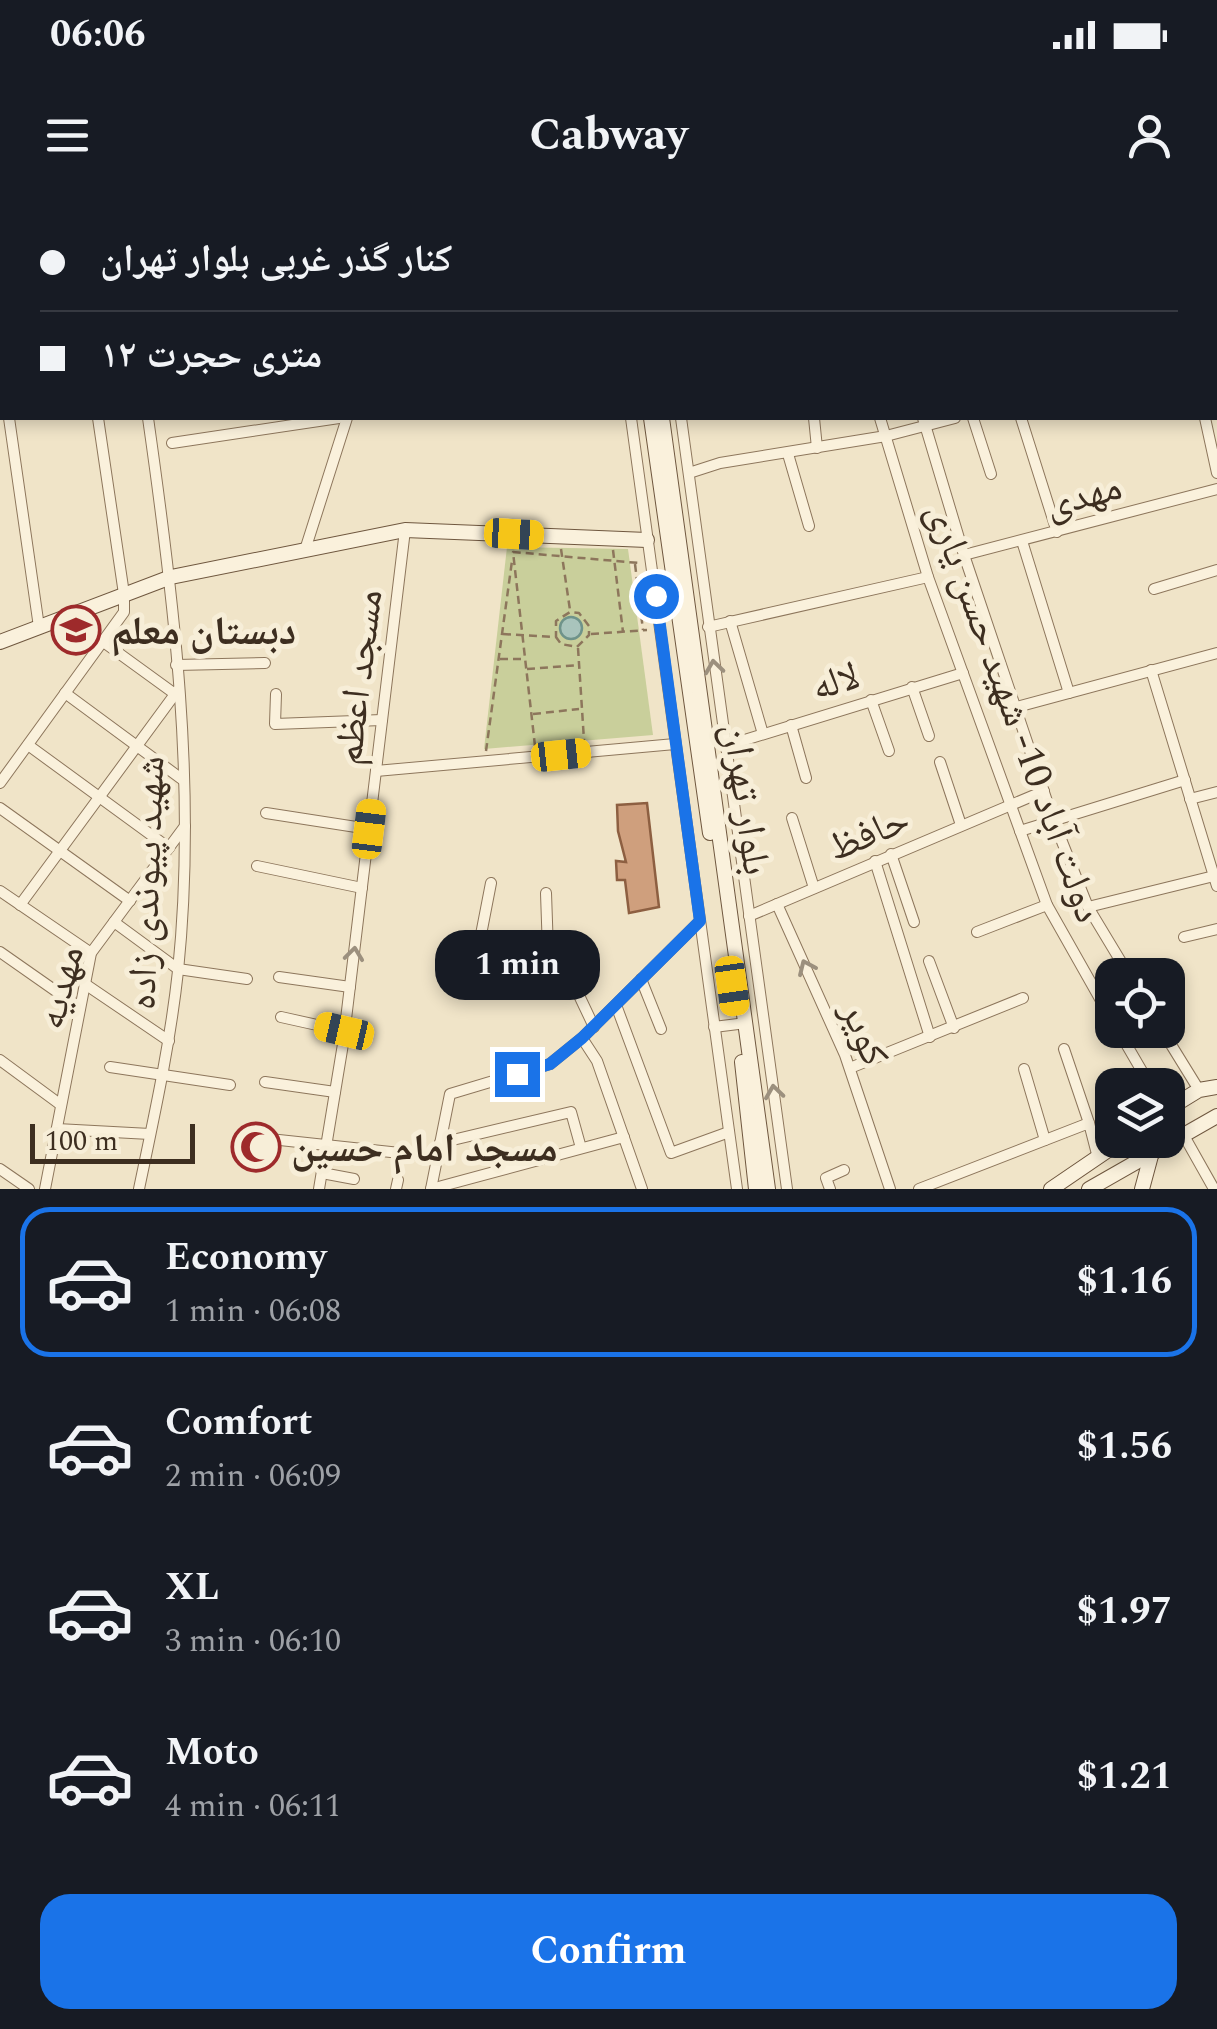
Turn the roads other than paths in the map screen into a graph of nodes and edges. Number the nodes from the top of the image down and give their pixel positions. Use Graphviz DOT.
graph roads {
  1 [pos="9,420"];
  2 [pos="98,420"];
  3 [pos="148,420"];
  4 [pos="311,420"];
  5 [pos="346,420"];
  6 [pos="631,420"];
  7 [pos="651,420"];
  8 [pos="662,420"];
  9 [pos="680,420"];
  10 [pos="814,420"];
  11 [pos="881,420"];
  12 [pos="974,420"];
  13 [pos="1022,420"];
  14 [pos="1205,420"];
  15 [pos="925,422"];
  16 [pos="886,436"];
  17 [pos="172,443"];
  18 [pos="818,448"];
  19 [pos="788,454"];
  20 [pos="689,473"];
  21 [pos="1217,473"];
  22 [pos="990,474"];
  23 [pos="1217,489"];
  24 [pos="809,526"];
  25 [pos="405,530"];
  26 [pos="1057,532"];
  27 [pos="647,540"];
  28 [pos="1022,540"];
  29 [pos="305,550"];
  30 [pos="964,555"];
  31 [pos="1217,570"];
  32 [pos="171,577"];
  33 [pos="928,577"];
  34 [pos="1154,589"];
  35 [pos="124,594"];
  36 [pos="730,621"];
  37 [pos="708,626"];
  38 [pos="39,627"];
  39 [pos="102,641"];
  40 [pos="0,642"];
  41 [pos="1217,652"];
  42 [pos="265,663"];
  43 [pos="176,665"];
  44 [pos="1151,670"];
  45 [pos="963,673"];
  46 [pos="912,688"];
  47 [pos="176,692"];
  48 [pos="65,693"];
  49 [pos="1069,693"];
  50 [pos="276,694"];
  51 [pos="871,700"];
  52 [pos="1016,707"];
  53 [pos="382,720"];
  54 [pos="791,725"];
  55 [pos="763,734"];
  56 [pos="929,736"];
  57 [pos="676,744"];
  58 [pos="28,745"];
  59 [pos="137,746"];
  60 [pos="726,746"];
  61 [pos="889,751"];
  62 [pos="940,762"];
  63 [pos="376,771"];
  64 [pos="806,778"];
  65 [pos="183,780"];
  66 [pos="1184,780"];
  67 [pos="0,784"];
  68 [pos="1044,791"];
  69 [pos="1217,792"];
  70 [pos="100,798"];
  71 [pos="1190,799"];
  72 [pos="1012,804"];
  73 [pos="0,808"];
  74 [pos="266,813"];
  75 [pos="792,818"];
  76 [pos="1053,819"];
  77 [pos="186,825"];
  78 [pos="961,825"];
  79 [pos="369,829"];
  80 [pos="1020,831"];
  81 [pos="169,848"];
  82 [pos="60,851"];
  83 [pos="891,854"];
  84 [pos="876,861"];
  85 [pos="257,866"];
  86 [pos="1216,881"];
  87 [pos="491,883"];
  88 [pos="362,888"];
  89 [pos="814,888"];
  90 [pos="0,892"];
  91 [pos="546,893"];
  92 [pos="130,900"];
  93 [pos="778,904"];
  94 [pos="20,905"];
  95 [pos="1047,905"];
  96 [pos="1088,907"];
  97 [pos="749,916"];
  98 [pos="700,921"];
  99 [pos="114,922"];
  100 [pos="914,922"];
  101 [pos="1217,929"];
  102 [pos="976,932"];
  103 [pos="1184,937"];
  104 [pos="548,951"];
  105 [pos="0,952"];
  106 [pos="91,952"];
  107 [pos="1119,958"];
  108 [pos="929,962"];
  109 [pos="178,968"];
  110 [pos="279,977"];
  111 [pos="247,979"];
  112 [pos="642,979"];
  113 [pos="85,984"];
  114 [pos="350,987"];
  115 [pos="1095,990"];
  116 [pos="1022,998"];
  117 [pos="616,1005"];
  118 [pos="80,1008"];
  119 [pos="281,1017"];
  120 [pos="738,1024"];
  121 [pos="594,1027"];
  122 [pos="714,1028"];
  123 [pos="954,1028"];
  124 [pos="661,1029"];
  125 [pos="344,1031"];
  126 [pos="582,1038"];
  127 [pos="930,1038"];
  128 [pos="169,1042"];
  129 [pos="1173,1048"];
  130 [pos="1064,1049"];
  131 [pos="0,1060"];
  132 [pos="110,1067"];
  133 [pos="850,1068"];
  134 [pos="1024,1070"];
  135 [pos="162,1077"];
  136 [pos="266,1082"];
  137 [pos="230,1086"];
  138 [pos="1217,1087"];
  139 [pos="1198,1090"];
  140 [pos="335,1092"];
  141 [pos="1185,1098"];
  142 [pos="62,1104"];
  143 [pos="1217,1116"];
  144 [pos="1089,1123"];
  145 [pos="57,1128"];
  146 [pos="729,1132"];
  147 [pos="1185,1133"];
  148 [pos="150,1134"];
  149 [pos="624,1136"];
  150 [pos="252,1137"];
  151 [pos="1185,1138"];
  152 [pos="1045,1140"];
  153 [pos="440,1143"];
  154 [pos="326,1146"];
  155 [pos="1095,1146"];
  156 [pos="581,1148"];
  157 [pos="437,1157"];
  158 [pos="1098,1158"];
  159 [pos="1144,1158"];
  160 [pos="1150,1158"];
  161 [pos="783,1159"];
  162 [pos="764,1161"];
  163 [pos="0,1169"];
  164 [pos="844,1170"];
  165 [pos="322,1173"];
  166 [pos="354,1179"];
  167 [pos="1108,1184"];
  168 [pos="144,1188"];
  169 [pos="30,1189"];
  170 [pos="45,1189"];
  171 [pos="319,1189"];
  172 [pos="431,1189"];
  173 [pos="642,1189"];
  174 [pos="737,1189"];
  175 [pos="756,1189"];
  176 [pos="768,1189"];
  177 [pos="787,1189"];
  178 [pos="830,1189"];
  179 [pos="890,1189"];
  180 [pos="919,1189"];
  181 [pos="1052,1189"];
  182 [pos="1090,1189"];
  183 [pos="1142,1189"];
  184 [pos="1214,1189"];
  1 -- 38 [label="street"];
  2 -- 35 [label="street"];
  3 -- 32 [label="street, شهید پیوندی زاده"];
  4 -- 17 [label="street"];
  5 -- 29 [label="street"];
  6 -- 27 [label="street"];
  7 -- 120 [label="main road, بلوار تهران"];
  8 -- 162 [label="main road, بلوار تهران"];
  9 -- 20 [label="street"];
  10 -- 18 [label="street"];
  11 -- 16 [label="street, دولت آباد 10- شهید حسن یاری"];
  12 -- 22 [label="street"];
  13 -- 26 [label="street"];
  14 -- 21 [label="street"];
  15 -- 16 [label="street"];
  15 -- 30 [label="street"];
  16 -- 18 [label="street"];
  16 -- 33 [label="street, دولت آباد 10- شهید حسن یاری"];
  18 -- 19 [label="street"];
  19 -- 20 [label="street"];
  19 -- 24 [label="street"];
  20 -- 37 [label="street"];
  23 -- 26 [label="street, مهدی"];
  25 -- 27 [label="main road"];
  25 -- 29 [label="main road"];
  25 -- 53 [label="street, مسجد اعظم"];
  26 -- 28 [label="street, مهدی"];
  27 -- 57 [label="street"];
  28 -- 30 [label="street, مهدی"];
  28 -- 49 [label="street"];
  29 -- 32 [label="main road"];
  30 -- 52 [label="street"];
  31 -- 34 [label="street"];
  32 -- 35 [label="main road"];
  32 -- 43 [label="street, شهید پیوندی زاده"];
  33 -- 36 [label="street"];
  33 -- 45 [label="street, دولت آباد 10- شهید حسن یاری"];
  35 -- 38 [label="main road"];
  35 -- 39 [label="street"];
  36 -- 37 [label="street"];
  36 -- 55 [label="street"];
  60 -- 37 [label="street, one-way"];
  38 -- 40 [label="main road"];
  39 -- 47 [label="street"];
  39 -- 48 [label="street"];
  41 -- 44 [label="street"];
  42 -- 43 [label="street"];
  43 -- 47 [label="street, شهید پیوندی زاده"];
  44 -- 49 [label="street"];
  44 -- 66 [label="street"];
  45 -- 46 [label="street, لاله"];
  45 -- 72 [label="street, دولت آباد 10- شهید حسن یاری"];
  46 -- 51 [label="street, لاله"];
  46 -- 56 [label="street"];
  47 -- 59 [label="street"];
  47 -- 65 [label="street, شهید پیوندی زاده"];
  48 -- 58 [label="street"];
  48 -- 59 [label="street"];
  49 -- 52 [label="street"];
  50 -- 53 [label="street"];
  51 -- 54 [label="street, لاله"];
  51 -- 61 [label="street"];
  52 -- 68 [label="street"];
  53 -- 63 [label="street, مسجد اعظم"];
  54 -- 55 [label="street, لاله"];
  54 -- 64 [label="street"];
  55 -- 60 [label="street, لاله"];
  57 -- 63 [label="street"];
  57 -- 98 [label="street"];
  58 -- 67 [label="street"];
  58 -- 70 [label="street"];
  59 -- 65 [label="street"];
  59 -- 70 [label="street"];
  60 -- 97 [label="street"];
  62 -- 78 [label="street"];
  63 -- 79 [label="street, مسجد اعظم"];
  65 -- 77 [label="street, شهید پیوندی زاده"];
  66 -- 71 [label="street"];
  66 -- 76 [label="street"];
  68 -- 72 [label="street, حافظ"];
  68 -- 76 [label="street"];
  69 -- 71 [label="street"];
  70 -- 81 [label="street"];
  70 -- 82 [label="street"];
  71 -- 86 [label="street"];
  72 -- 78 [label="street, حافظ"];
  72 -- 80 [label="street, دولت آباد 10- شهید حسن یاری"];
  73 -- 82 [label="street"];
  74 -- 79 [label="street"];
  75 -- 89 [label="street"];
  76 -- 80 [label="street"];
  76 -- 96 [label="street"];
  77 -- 81 [label="street, مهدیه"];
  77 -- 109 [label="street, شهید پیوندی زاده"];
  78 -- 83 [label="street, حافظ"];
  79 -- 88 [label="street, مسجد اعظم"];
  80 -- 95 [label="street, دولت آباد 10- شهید حسن یاری"];
  81 -- 92 [label="street, مهدیه"];
  82 -- 92 [label="street"];
  82 -- 94 [label="street"];
  83 -- 84 [label="street, حافظ"];
  83 -- 100 [label="street"];
  84 -- 89 [label="street, حافظ"];
  84 -- 127 [label="street"];
  85 -- 88 [label="street"];
  86 -- 96 [label="street"];
  87 -- 104 [label="street"];
  114 -- 88 [label="street, مسجد اعظم, one-way"];
  89 -- 93 [label="street, حافظ"];
  90 -- 94 [label="street"];
  91 -- 104 [label="street"];
  92 -- 99 [label="street, مهدیه"];
  93 -- 97 [label="street, حافظ"];
  133 -- 93 [label="street, کویر, one-way"];
  94 -- 106 [label="street"];
  95 -- 102 [label="street"];
  95 -- 115 [label="street, دولت آباد 10- شهید حسن یاری"];
  96 -- 107 [label="street"];
  161 -- 97 [label="street, one-way"];
  98 -- 112 [label="street"];
  98 -- 122 [label="street"];
  99 -- 106 [label="street, مهدیه"];
  99 -- 109 [label="street"];
  101 -- 103 [label="street"];
  104 -- 121 [label="street"];
  105 -- 118 [label="street"];
  106 -- 113 [label="street, مهدیه"];
  108 -- 123 [label="street"];
  109 -- 111 [label="street"];
  109 -- 128 [label="street, شهید پیوندی زاده"];
  110 -- 114 [label="street"];
  112 -- 117 [label="street"];
  112 -- 124 [label="street"];
  113 -- 118 [label="street, مهدیه"];
  113 -- 128 [label="street"];
  114 -- 125 [label="street, مسجد اعظم"];
  116 -- 123 [label="street"];
  117 -- 121 [label="street"];
  117 -- 146 [label="street"];
  118 -- 142 [label="street, مهدیه"];
  119 -- 125 [label="street"];
  120 -- 122 [label="street"];
  120 -- 175 [label="main road, بلوار تهران"];
  121 -- 126 [label="street"];
  122 -- 146 [label="street"];
  123 -- 127 [label="street"];
  125 -- 140 [label="street, مسجد اعظم"];
  126 -- 149 [label="street"];
  126 -- 153 [label="street"];
  127 -- 133 [label="street"];
  128 -- 135 [label="street, شهید پیوندی زاده"];
  129 -- 139 [label="street"];
  130 -- 144 [label="street"];
  131 -- 142 [label="street"];
  132 -- 135 [label="street"];
  133 -- 179 [label="street, کویر"];
  134 -- 152 [label="street"];
  135 -- 137 [label="street"];
  135 -- 148 [label="street, شهید پیوندی زاده"];
  136 -- 140 [label="street"];
  138 -- 139 [label="main road"];
  139 -- 141 [label="main road"];
  140 -- 154 [label="street, مسجد اعظم"];
  142 -- 145 [label="street, مهدیه"];
  143 -- 147 [label="main road"];
  144 -- 152 [label="street"];
  144 -- 155 [label="street"];
  145 -- 148 [label="street"];
  145 -- 170 [label="street, مهدیه"];
  146 -- 174 [label="street"];
  148 -- 168 [label="street, شهید پیوندی زاده"];
  149 -- 156 [label="street"];
  149 -- 173 [label="street"];
  150 -- 154 [label="street"];
  151 -- 184 [label="street"];
  152 -- 180 [label="street"];
  153 -- 156 [label="street"];
  153 -- 157 [label="street"];
  154 -- 157 [label="street"];
  154 -- 165 [label="street, مسجد اعظم"];
  156 -- 172 [label="street"];
  157 -- 172 [label="street"];
  158 -- 167 [label="main road"];
  158 -- 181 [label="main road"];
  159 -- 167 [label="main road"];
  160 -- 183 [label="main road"];
  161 -- 162 [label="street"];
  161 -- 177 [label="street"];
  162 -- 176 [label="main road, بلوار تهران"];
  163 -- 169 [label="street"];
  164 -- 178 [label="street"];
  165 -- 166 [label="street"];
  165 -- 171 [label="street, مسجد اعظم"];
  167 -- 182 [label="main road"];
}
